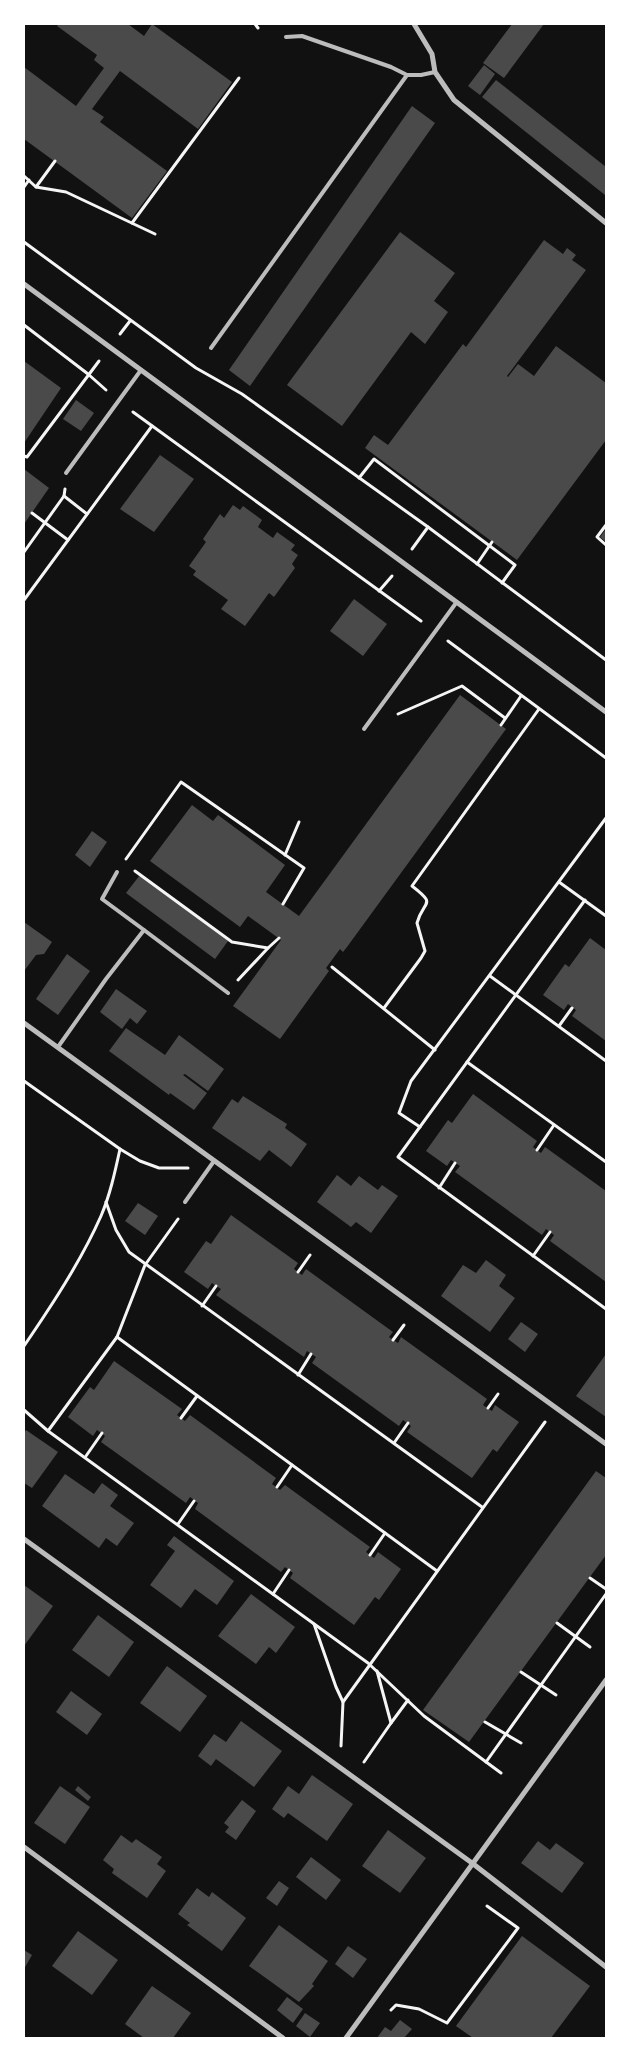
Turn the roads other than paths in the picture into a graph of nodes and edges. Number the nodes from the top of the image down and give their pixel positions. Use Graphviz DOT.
graph roads {
  1 [pos="414,24"];
  2 [pos="286,37"];
  3 [pos="435,72"];
  4 [pos="407,75"];
  5 [pos="606,223"];
  6 [pos="24,284"];
  7 [pos="211,348"];
  8 [pos="141,370"];
  9 [pos="66,473"];
  10 [pos="456,603"];
  11 [pos="606,712"];
  12 [pos="364,729"];
  13 [pos="117,872"];
  14 [pos="144,930"];
  15 [pos="228,993"];
  16 [pos="24,1023"];
  17 [pos="58,1047"];
  18 [pos="214,1161"];
  19 [pos="185,1202"];
  20 [pos="606,1444"];
  21 [pos="24,1539"];
  22 [pos="606,1680"];
  23 [pos="24,1847"];
  24 [pos="472,1863"];
  25 [pos="606,1967"];
  26 [pos="283,2038"];
  27 [pos="346,2038"];
  1 -- 3 [label="street"];
  2 -- 4 [label="lane"];
  3 -- 4 [label="lane"];
  3 -- 5 [label="street"];
  4 -- 7 [label="lane"];
  6 -- 8 [label="street"];
  8 -- 9 [label="lane"];
  8 -- 10 [label="street"];
  10 -- 11 [label="street"];
  10 -- 12 [label="lane"];
  13 -- 14 [label="lane"];
  14 -- 15 [label="lane"];
  14 -- 17 [label="lane"];
  16 -- 17 [label="street"];
  17 -- 18 [label="street"];
  18 -- 19 [label="lane"];
  18 -- 20 [label="street"];
  21 -- 24 [label="street"];
  22 -- 24 [label="street"];
  23 -- 26 [label="street"];
  24 -- 25 [label="street"];
  24 -- 27 [label="street"];
}
